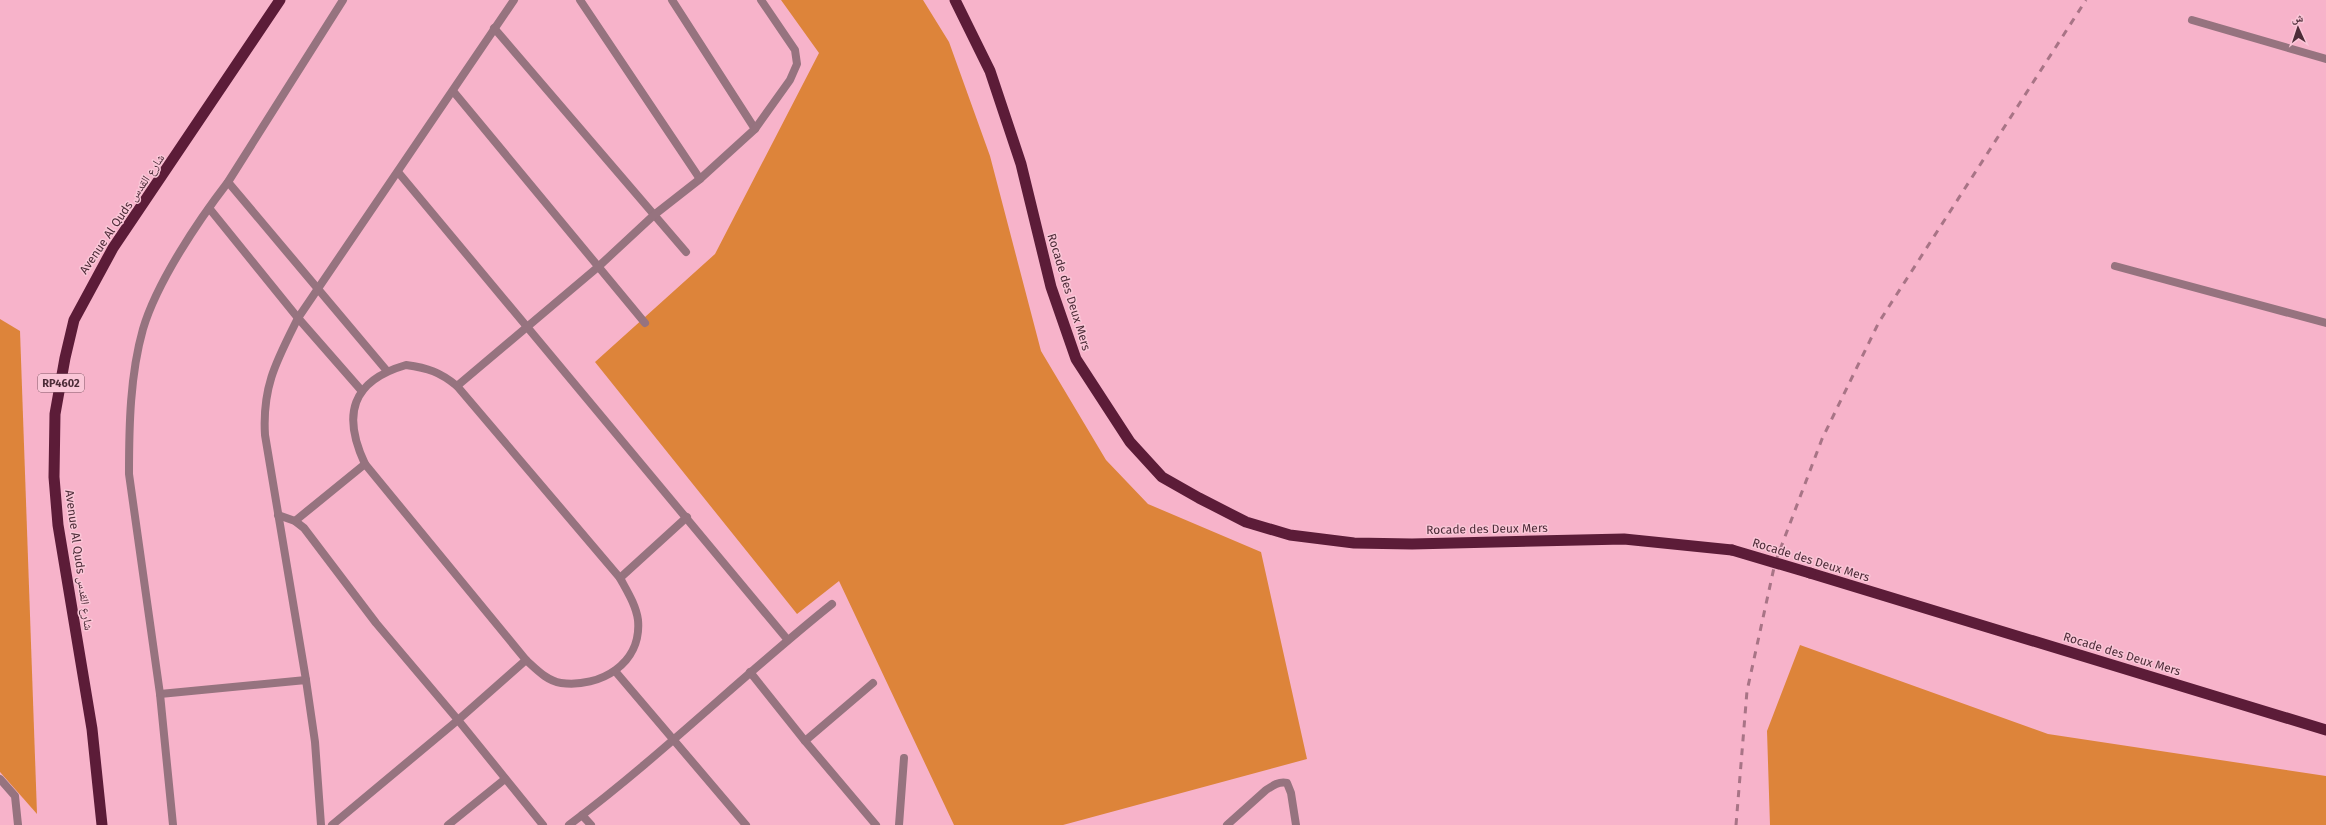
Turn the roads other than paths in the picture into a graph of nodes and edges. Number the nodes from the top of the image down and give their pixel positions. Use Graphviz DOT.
graph roads {
  1 [pos="280,0"];
  2 [pos="343,0"];
  3 [pos="514,0"];
  4 [pos="580,0"];
  5 [pos="672,0"];
  6 [pos="762,0"];
  7 [pos="955,0"];
  8 [pos="2192,20"];
  9 [pos="494,28"];
  10 [pos="2326,59"];
  11 [pos="453,91"];
  12 [pos="755,129"];
  13 [pos="398,172"];
  14 [pos="700,179"];
  15 [pos="228,182"];
  16 [pos="209,208"];
  17 [pos="654,216"];
  18 [pos="686,252"];
  19 [pos="2115,266"];
  20 [pos="598,267"];
  21 [pos="319,290"];
  22 [pos="298,318"];
  23 [pos="645,323"];
  24 [pos="2326,323"];
  25 [pos="527,327"];
  26 [pos="387,371"];
  27 [pos="457,386"];
  28 [pos="362,390"];
  29 [pos="365,464"];
  30 [pos="278,515"];
  31 [pos="687,517"];
  32 [pos="295,521"];
  33 [pos="620,578"];
  34 [pos="832,604"];
  35 [pos="787,640"];
  36 [pos="526,660"];
  37 [pos="615,670"];
  38 [pos="750,672"];
  39 [pos="306,680"];
  40 [pos="873,682"];
  41 [pos="160,694"];
  42 [pos="458,720"];
  43 [pos="2326,730"];
  44 [pos="674,739"];
  45 [pos="805,741"];
  46 [pos="904,758"];
  47 [pos="0,779"];
  48 [pos="506,779"];
  49 [pos="582,815"];
  50 [pos="18,825"];
  51 [pos="102,825"];
  52 [pos="173,825"];
  53 [pos="321,825"];
  54 [pos="332,825"];
  55 [pos="448,825"];
  56 [pos="543,825"];
  57 [pos="569,825"];
  58 [pos="590,825"];
  59 [pos="746,825"];
  60 [pos="876,825"];
  61 [pos="899,825"];
  62 [pos="1227,825"];
  63 [pos="1296,825"];
  1 -- 51 [label="highway, Avenue Al Quds شارع القدس / RP4602"];
  2 -- 15 [label="street"];
  3 -- 9 [label="street"];
  4 -- 14 [label="street"];
  5 -- 12 [label="street"];
  6 -- 12 [label="street"];
  7 -- 43 [label="highway, Rocade des Deux Mers, bridge"];
  8 -- 10 [label="street"];
  9 -- 11 [label="street"];
  9 -- 17 [label="street"];
  11 -- 13 [label="street"];
  11 -- 20 [label="street"];
  12 -- 14 [label="street"];
  13 -- 21 [label="street"];
  13 -- 25 [label="street"];
  14 -- 17 [label="street"];
  15 -- 16 [label="street"];
  15 -- 21 [label="street"];
  16 -- 22 [label="street"];
  16 -- 41 [label="street"];
  17 -- 18 [label="street"];
  17 -- 20 [label="street"];
  19 -- 24 [label="street"];
  20 -- 23 [label="street"];
  20 -- 25 [label="street"];
  21 -- 22 [label="street"];
  21 -- 26 [label="street"];
  22 -- 28 [label="street"];
  22 -- 30 [label="street"];
  25 -- 27 [label="street"];
  25 -- 31 [label="street"];
  26 -- 27 [label="street"];
  26 -- 28 [label="street"];
  27 -- 33 [label="street"];
  28 -- 29 [label="street"];
  29 -- 32 [label="street"];
  29 -- 36 [label="street"];
  30 -- 32 [label="street"];
  30 -- 39 [label="street"];
  31 -- 33 [label="street"];
  31 -- 35 [label="street"];
  32 -- 42 [label="street"];
  33 -- 37 [label="street"];
  34 -- 35 [label="street"];
  35 -- 38 [label="street"];
  36 -- 37 [label="street"];
  36 -- 42 [label="street"];
  37 -- 44 [label="street"];
  38 -- 44 [label="street"];
  38 -- 45 [label="street"];
  39 -- 41 [label="street"];
  39 -- 53 [label="street"];
  40 -- 45 [label="street"];
  41 -- 52 [label="street"];
  42 -- 48 [label="street"];
  42 -- 54 [label="street"];
  44 -- 49 [label="street"];
  44 -- 59 [label="street"];
  45 -- 60 [label="street"];
  46 -- 61 [label="street"];
  47 -- 50 [label="street"];
  48 -- 55 [label="street"];
  48 -- 56 [label="street"];
  49 -- 57 [label="street"];
  49 -- 58 [label="street"];
  62 -- 63 [label="street"];
}
